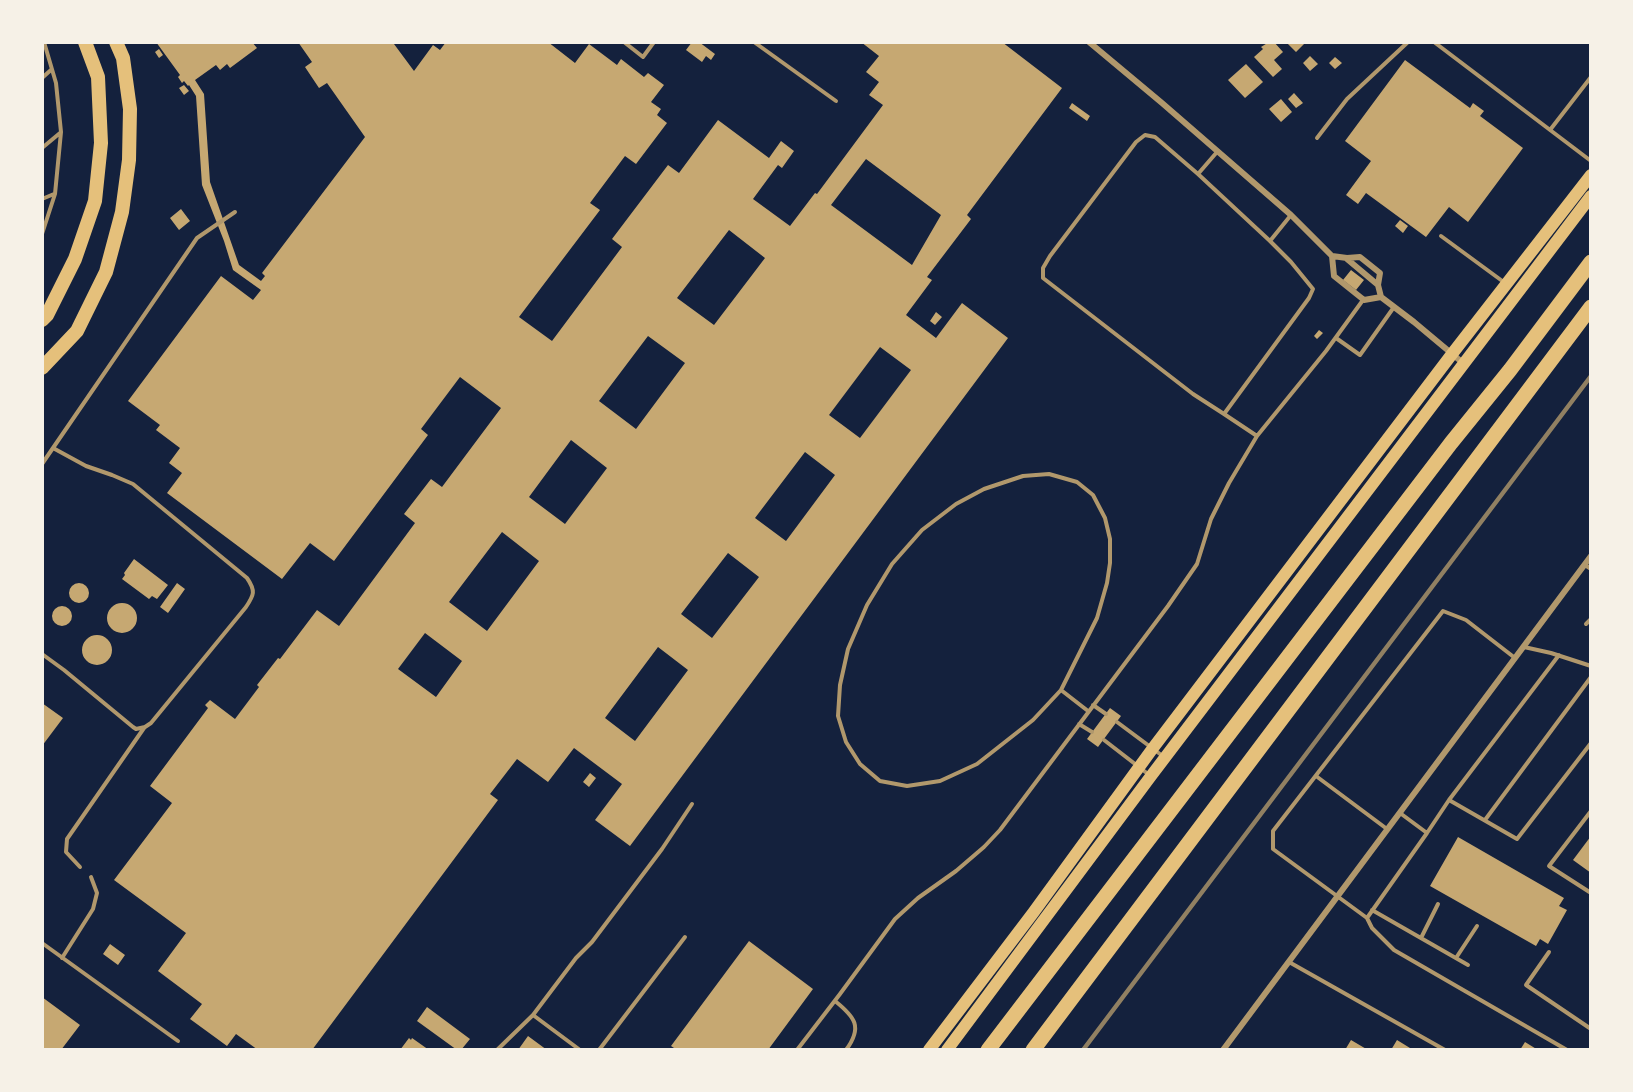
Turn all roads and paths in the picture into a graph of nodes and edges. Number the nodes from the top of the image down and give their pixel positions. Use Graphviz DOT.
graph roads {
  1 [pos="44,42"];
  2 [pos="85,42"];
  3 [pos="116,42"];
  4 [pos="624,42"];
  5 [pos="654,42"];
  6 [pos="754,42"];
  7 [pos="1089,42"];
  8 [pos="1408,42"];
  9 [pos="1434,42"];
  10 [pos="52,69"];
  11 [pos="1591,77"];
  12 [pos="42,78"];
  13 [pos="836,101"];
  14 [pos="1550,130"];
  15 [pos="61,132"];
  16 [pos="1317,138"];
  17 [pos="42,148"];
  18 [pos="1218,151"];
  19 [pos="1591,161"];
  20 [pos="1198,174"];
  21 [pos="1591,175"];
  22 [pos="55,194"];
  23 [pos="1591,196"];
  24 [pos="42,199"];
  25 [pos="235,212"];
  26 [pos="1291,215"];
  27 [pos="42,234"];
  28 [pos="1441,236"];
  29 [pos="1270,242"];
  30 [pos="1332,256"];
  31 [pos="1591,262"];
  32 [pos="1506,284"];
  33 [pos="1518,293"];
  34 [pos="1381,297"];
  35 [pos="1364,300"];
  36 [pos="1394,307"];
  37 [pos="1591,308"];
  38 [pos="42,320"];
  39 [pos="1336,338"];
  40 [pos="1452,354"];
  41 [pos="1463,363"];
  42 [pos="42,368"];
  43 [pos="1224,414"];
  44 [pos="1257,436"];
  45 [pos="53,448"];
  46 [pos="42,464"];
  47 [pos="1591,556"];
  48 [pos="1585,565"];
  49 [pos="1591,569"];
  50 [pos="1591,619"];
  51 [pos="1586,624"];
  52 [pos="1524,647"];
  53 [pos="42,654"];
  54 [pos="1559,656"];
  55 [pos="1515,658"];
  56 [pos="1591,666"];
  57 [pos="1591,678"];
  58 [pos="1060,690"];
  59 [pos="1094,705"];
  60 [pos="1089,711"];
  61 [pos="1106,714"];
  62 [pos="1117,722"];
  63 [pos="1079,724"];
  64 [pos="145,727"];
  65 [pos="1092,732"];
  66 [pos="1104,740"];
  67 [pos="1591,743"];
  68 [pos="1153,748"];
  69 [pos="1165,758"];
  70 [pos="1139,767"];
  71 [pos="1151,776"];
  72 [pos="1316,776"];
  73 [pos="1449,800"];
  74 [pos="692,804"];
  75 [pos="1591,811"];
  76 [pos="1400,813"];
  77 [pos="1485,820"];
  78 [pos="1388,830"];
  79 [pos="1427,833"];
  80 [pos="80,867"];
  81 [pos="91,877"];
  82 [pos="1591,893"];
  83 [pos="1338,897"];
  84 [pos="1438,904"];
  85 [pos="1372,910"];
  86 [pos="1367,918"];
  87 [pos="1477,926"];
  88 [pos="685,937"];
  89 [pos="1421,938"];
  90 [pos="42,944"];
  91 [pos="1549,952"];
  92 [pos="62,958"];
  93 [pos="1456,958"];
  94 [pos="1289,962"];
  95 [pos="1468,965"];
  96 [pos="835,1001"];
  97 [pos="533,1015"];
  98 [pos="1591,1029"];
  99 [pos="178,1041"];
  100 [pos="497,1050"];
  101 [pos="580,1050"];
  102 [pos="599,1050"];
  103 [pos="797,1050"];
  104 [pos="846,1050"];
  105 [pos="929,1050"];
  106 [pos="947,1050"];
  107 [pos="988,1050"];
  108 [pos="1033,1050"];
  109 [pos="1223,1050"];
  110 [pos="1444,1050"];
  111 [pos="1567,1050"];
  1 -- 10 [label="lane"];
  2 -- 38 [label="main road"];
  3 -- 42 [label="main road"];
  4 -- 5 [label="lane"];
  6 -- 13 [label="lane"];
  7 -- 18 [label="street"];
  8 -- 16 [label="lane"];
  9 -- 14 [label="lane"];
  10 -- 12 [label="lane"];
  10 -- 15 [label="lane"];
  11 -- 14 [label="lane"];
  14 -- 19 [label="lane"];
  15 -- 17 [label="lane"];
  15 -- 22 [label="lane"];
  18 -- 20 [label="lane"];
  18 -- 26 [label="street"];
  20 -- 29 [label="lane"];
  20 -- 43 [label="lane"];
  21 -- 32 [label="main road"];
  22 -- 24 [label="lane"];
  22 -- 27 [label="lane"];
  23 -- 33 [label="main road"];
  25 -- 45 [label="lane"];
  26 -- 29 [label="lane"];
  26 -- 30 [label="street"];
  28 -- 32 [label="lane"];
  29 -- 43 [label="lane"];
  30 -- 34 [label="street"];
  30 -- 35 [label="street"];
  31 -- 107 [label="highway"];
  32 -- 33 [label="lane"];
  32 -- 40 [label="main road"];
  33 -- 41 [label="main road"];
  34 -- 35 [label="street"];
  34 -- 36 [label="street"];
  35 -- 39 [label="lane"];
  36 -- 39 [label="lane"];
  36 -- 40 [label="street"];
  37 -- 108 [label="highway"];
  39 -- 44 [label="lane"];
  40 -- 41 [label="street"];
  40 -- 68 [label="main road"];
  41 -- 69 [label="main road"];
  43 -- 44 [label="lane"];
  44 -- 59 [label="lane"];
  45 -- 46 [label="lane"];
  45 -- 64 [label="lane"];
  47 -- 48 [label="street"];
  48 -- 49 [label="lane"];
  48 -- 52 [label="street"];
  50 -- 51 [label="lane"];
  52 -- 54 [label="lane"];
  52 -- 55 [label="street"];
  53 -- 64 [label="lane"];
  54 -- 56 [label="lane"];
  54 -- 73 [label="lane"];
  55 -- 72 [label="lane"];
  55 -- 76 [label="street"];
  57 -- 77 [label="lane"];
  58 -- 58 [label="lane"];
  58 -- 60 [label="lane"];
  59 -- 60 [label="lane"];
  59 -- 61 [label="lane"];
  60 -- 63 [label="lane"];
  62 -- 68 [label="lane"];
  63 -- 65 [label="lane"];
  63 -- 96 [label="lane"];
  64 -- 80 [label="lane"];
  66 -- 70 [label="lane"];
  67 -- 77 [label="lane"];
  68 -- 69 [label="lane"];
  68 -- 70 [label="main road"];
  69 -- 71 [label="main road"];
  70 -- 71 [label="lane"];
  70 -- 105 [label="main road"];
  71 -- 106 [label="main road"];
  72 -- 78 [label="lane"];
  72 -- 83 [label="lane"];
  73 -- 77 [label="lane"];
  73 -- 79 [label="lane"];
  74 -- 97 [label="lane"];
  75 -- 82 [label="lane"];
  76 -- 78 [label="street"];
  76 -- 79 [label="lane"];
  78 -- 83 [label="street"];
  79 -- 85 [label="lane"];
  81 -- 92 [label="lane"];
  83 -- 86 [label="lane"];
  83 -- 94 [label="street"];
  84 -- 89 [label="lane"];
  85 -- 86 [label="lane"];
  85 -- 89 [label="lane"];
  86 -- 111 [label="lane"];
  87 -- 93 [label="lane"];
  88 -- 102 [label="lane"];
  89 -- 93 [label="lane"];
  90 -- 92 [label="lane"];
  91 -- 98 [label="lane"];
  92 -- 99 [label="lane"];
  93 -- 95 [label="lane"];
  94 -- 109 [label="street"];
  94 -- 110 [label="lane"];
  96 -- 103 [label="lane"];
  96 -- 104 [label="lane"];
  97 -- 100 [label="lane"];
  97 -- 101 [label="lane"];
}
